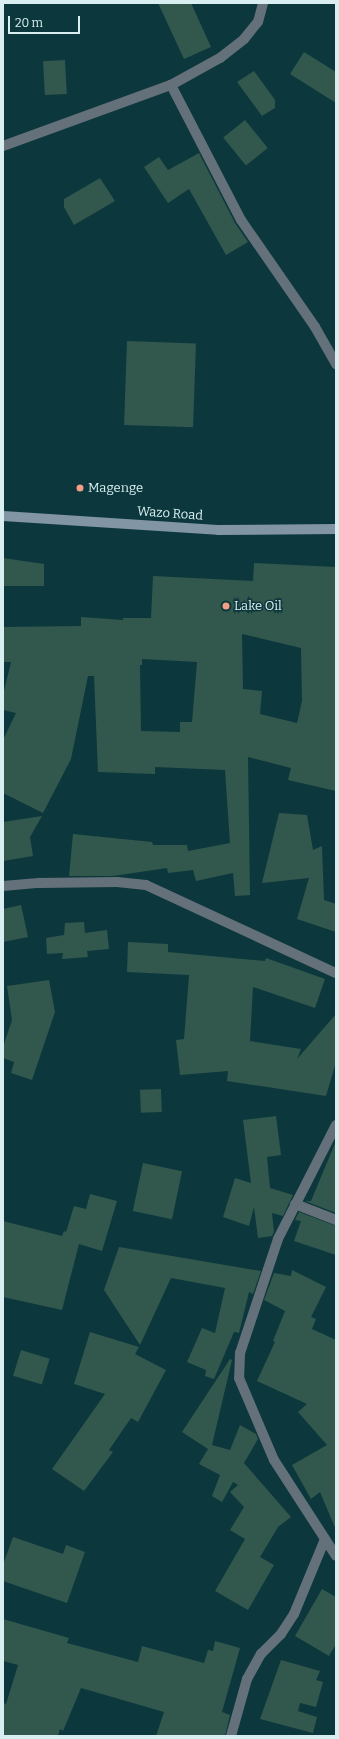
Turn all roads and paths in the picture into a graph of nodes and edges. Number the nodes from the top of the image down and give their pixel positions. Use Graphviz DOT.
graph roads {
  1 [pos="263,3"];
  2 [pos="171,85"];
  3 [pos="3,146"];
  4 [pos="336,364"];
  5 [pos="3,516"];
  6 [pos="336,529"];
  7 [pos="3,886"];
  8 [pos="336,974"];
  9 [pos="336,1125"];
  10 [pos="295,1204"];
  11 [pos="336,1220"];
  12 [pos="325,1539"];
  13 [pos="336,1556"];
  14 [pos="231,1736"];
  1 -- 2 [label="street"];
  2 -- 3 [label="street"];
  2 -- 4 [label="street"];
  5 -- 6 [label="main road, Wazo Road"];
  7 -- 8 [label="street"];
  9 -- 10 [label="street"];
  10 -- 11 [label="street"];
  10 -- 12 [label="street"];
  12 -- 13 [label="street"];
  12 -- 14 [label="street"];
}
